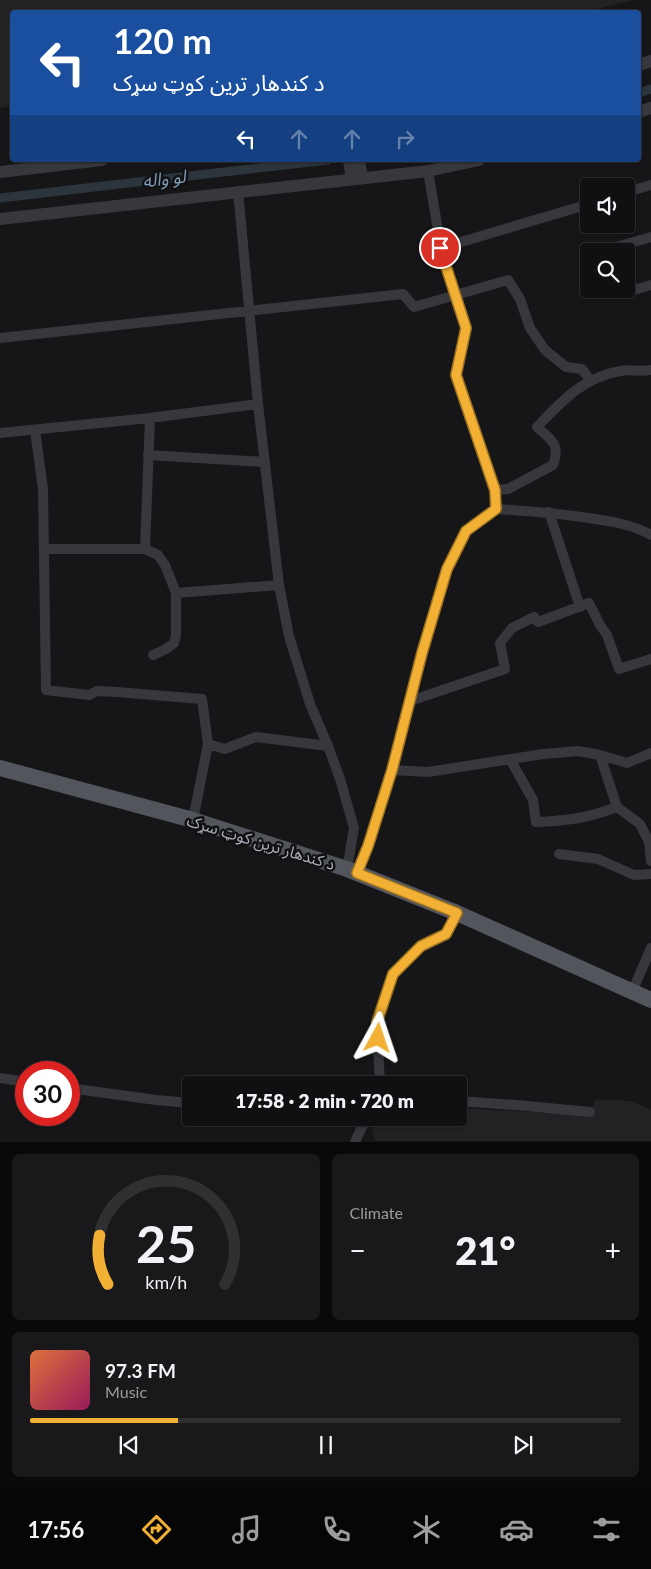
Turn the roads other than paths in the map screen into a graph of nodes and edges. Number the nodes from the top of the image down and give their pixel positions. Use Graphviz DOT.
graph roads {
  1 [pos="85,162"];
  2 [pos="350,162"];
  3 [pos="359,162"];
  4 [pos="470,162"];
  5 [pos="428,171"];
  6 [pos="0,172"];
  7 [pos="357,179"];
  8 [pos="651,185"];
  9 [pos="635,189"];
  10 [pos="238,191"];
  11 [pos="580,207"];
  12 [pos="0,219"];
  13 [pos="651,236"];
  14 [pos="628,243"];
  15 [pos="440,248"];
  16 [pos="651,285"];
  17 [pos="635,290"];
  18 [pos="456,294"];
  19 [pos="250,311"];
  20 [pos="0,338"];
  21 [pos="651,370"];
  22 [pos="590,380"];
  23 [pos="258,404"];
  24 [pos="150,418"];
  25 [pos="35,430"];
  26 [pos="0,433"];
  27 [pos="148,455"];
  28 [pos="265,462"];
  29 [pos="495,490"];
  30 [pos="496,509"];
  31 [pos="549,512"];
  32 [pos="651,535"];
  33 [pos="145,549"];
  34 [pos="44,550"];
  35 [pos="280,585"];
  36 [pos="176,593"];
  37 [pos="580,607"];
  38 [pos="153,655"];
  39 [pos="651,659"];
  40 [pos="410,701"];
  41 [pos="208,744"];
  42 [pos="328,746"];
  43 [pos="651,753"];
  44 [pos="600,755"];
  45 [pos="510,759"];
  46 [pos="0,768"];
  47 [pos="392,770"];
  48 [pos="617,807"];
  49 [pos="193,820"];
  50 [pos="559,854"];
  51 [pos="651,861"];
  52 [pos="352,871"];
  53 [pos="651,874"];
  54 [pos="457,913"];
  55 [pos="651,948"];
  56 [pos="632,992"];
  57 [pos="651,1000"];
  58 [pos="380,1076"];
  59 [pos="0,1078"];
  60 [pos="15,1080"];
  61 [pos="80,1090"];
  62 [pos="182,1102"];
  63 [pos="467,1102"];
  64 [pos="590,1112"];
  65 [pos="362,1126"];
  66 [pos="355,1142"];
  1 -- 6 [label="street"];
  2 -- 7 [label="street"];
  3 -- 7 [label="street"];
  4 -- 5 [label="street"];
  5 -- 7 [label="street"];
  5 -- 15 [label="street"];
  7 -- 10 [label="street"];
  8 -- 9 [label="street"];
  10 -- 12 [label="street"];
  10 -- 19 [label="street"];
  11 -- 15 [label="street"];
  13 -- 14 [label="street"];
  15 -- 18 [label="street"];
  16 -- 17 [label="street"];
  18 -- 19 [label="street"];
  18 -- 22 [label="street"];
  18 -- 29 [label="street"];
  19 -- 20 [label="street"];
  19 -- 23 [label="street"];
  21 -- 22 [label="street"];
  22 -- 29 [label="street"];
  23 -- 24 [label="street"];
  23 -- 28 [label="street"];
  24 -- 25 [label="street"];
  24 -- 27 [label="street"];
  25 -- 26 [label="street"];
  25 -- 34 [label="street"];
  27 -- 28 [label="street"];
  27 -- 33 [label="street"];
  28 -- 35 [label="street"];
  29 -- 30 [label="street"];
  30 -- 31 [label="street"];
  30 -- 40 [label="street"];
  31 -- 32 [label="street"];
  31 -- 37 [label="street"];
  33 -- 34 [label="street"];
  33 -- 36 [label="street"];
  34 -- 41 [label="street"];
  35 -- 36 [label="street"];
  35 -- 42 [label="street"];
  36 -- 38 [label="street"];
  37 -- 39 [label="street"];
  37 -- 40 [label="street"];
  40 -- 47 [label="street"];
  41 -- 42 [label="street"];
  41 -- 49 [label="street"];
  42 -- 52 [label="street"];
  43 -- 44 [label="street"];
  44 -- 45 [label="street"];
  44 -- 48 [label="street"];
  45 -- 47 [label="street"];
  45 -- 48 [label="street"];
  46 -- 49 [label="main road, د کندهار ترين کوټ سړک"];
  47 -- 52 [label="street"];
  48 -- 51 [label="street"];
  49 -- 52 [label="main road, د کندهار ترين کوټ سړک"];
  50 -- 53 [label="street"];
  52 -- 54 [label="main road, د کندهار ترين کوټ سړک"];
  54 -- 56 [label="main road, د کندهار ترين کوټ سړک"];
  54 -- 58 [label="street"];
  55 -- 56 [label="street"];
  56 -- 57 [label="main road, د کندهار ترين کوټ سړک"];
  59 -- 60 [label="street"];
  61 -- 62 [label="street"];
  63 -- 64 [label="street"];
  65 -- 66 [label="street"];
}
